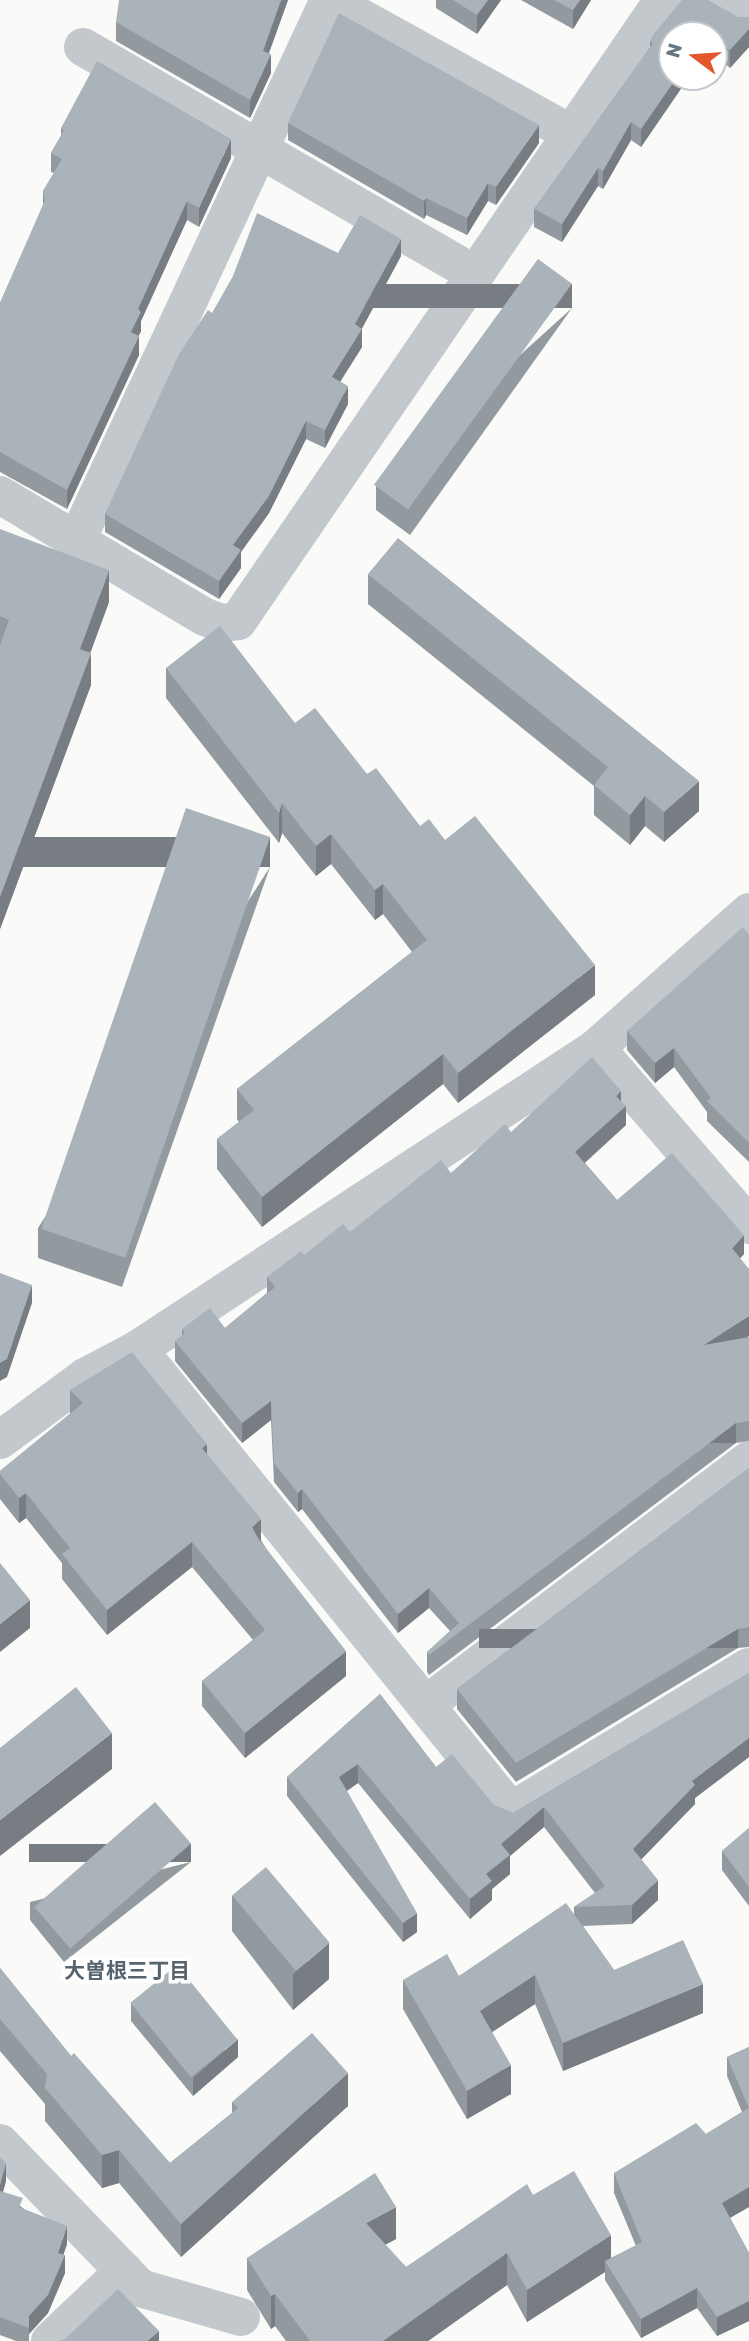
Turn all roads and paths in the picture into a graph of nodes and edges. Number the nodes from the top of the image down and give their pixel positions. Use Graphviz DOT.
graph roads {
  1 [pos="329,0"];
  2 [pos="663,0"];
  3 [pos="720,0"];
  4 [pos="749,16"];
  5 [pos="83,47"];
  6 [pos="572,134"];
  7 [pos="261,154"];
  8 [pos="473,273"];
  9 [pos="0,495"];
  10 [pos="76,542"];
  11 [pos="749,912"];
  12 [pos="596,1048"];
  13 [pos="749,1225"];
  14 [pos="138,1349"];
  15 [pos="0,1440"];
  16 [pos="749,1460"];
  17 [pos="749,1667"];
  18 [pos="428,1703"];
  19 [pos="0,2143"];
  20 [pos="124,2271"];
  21 [pos="242,2317"];
  22 [pos="50,2341"];
  1 -- 6 [label="street"];
  1 -- 7 [label="street"];
  2 -- 6 [label="street"];
  3 -- 4 [label="street"];
  5 -- 7 [label="street"];
  6 -- 8 [label="street"];
  7 -- 8 [label="street"];
  7 -- 10 [label="street"];
  8 -- 10 [label="street"];
  9 -- 10 [label="street"];
  11 -- 12 [label="street"];
  12 -- 13 [label="street"];
  12 -- 14 [label="street"];
  14 -- 15 [label="street"];
  14 -- 18 [label="street"];
  16 -- 18 [label="street"];
  17 -- 18 [label="street"];
  19 -- 20 [label="street"];
  20 -- 21 [label="street"];
  20 -- 22 [label="street"];
}
